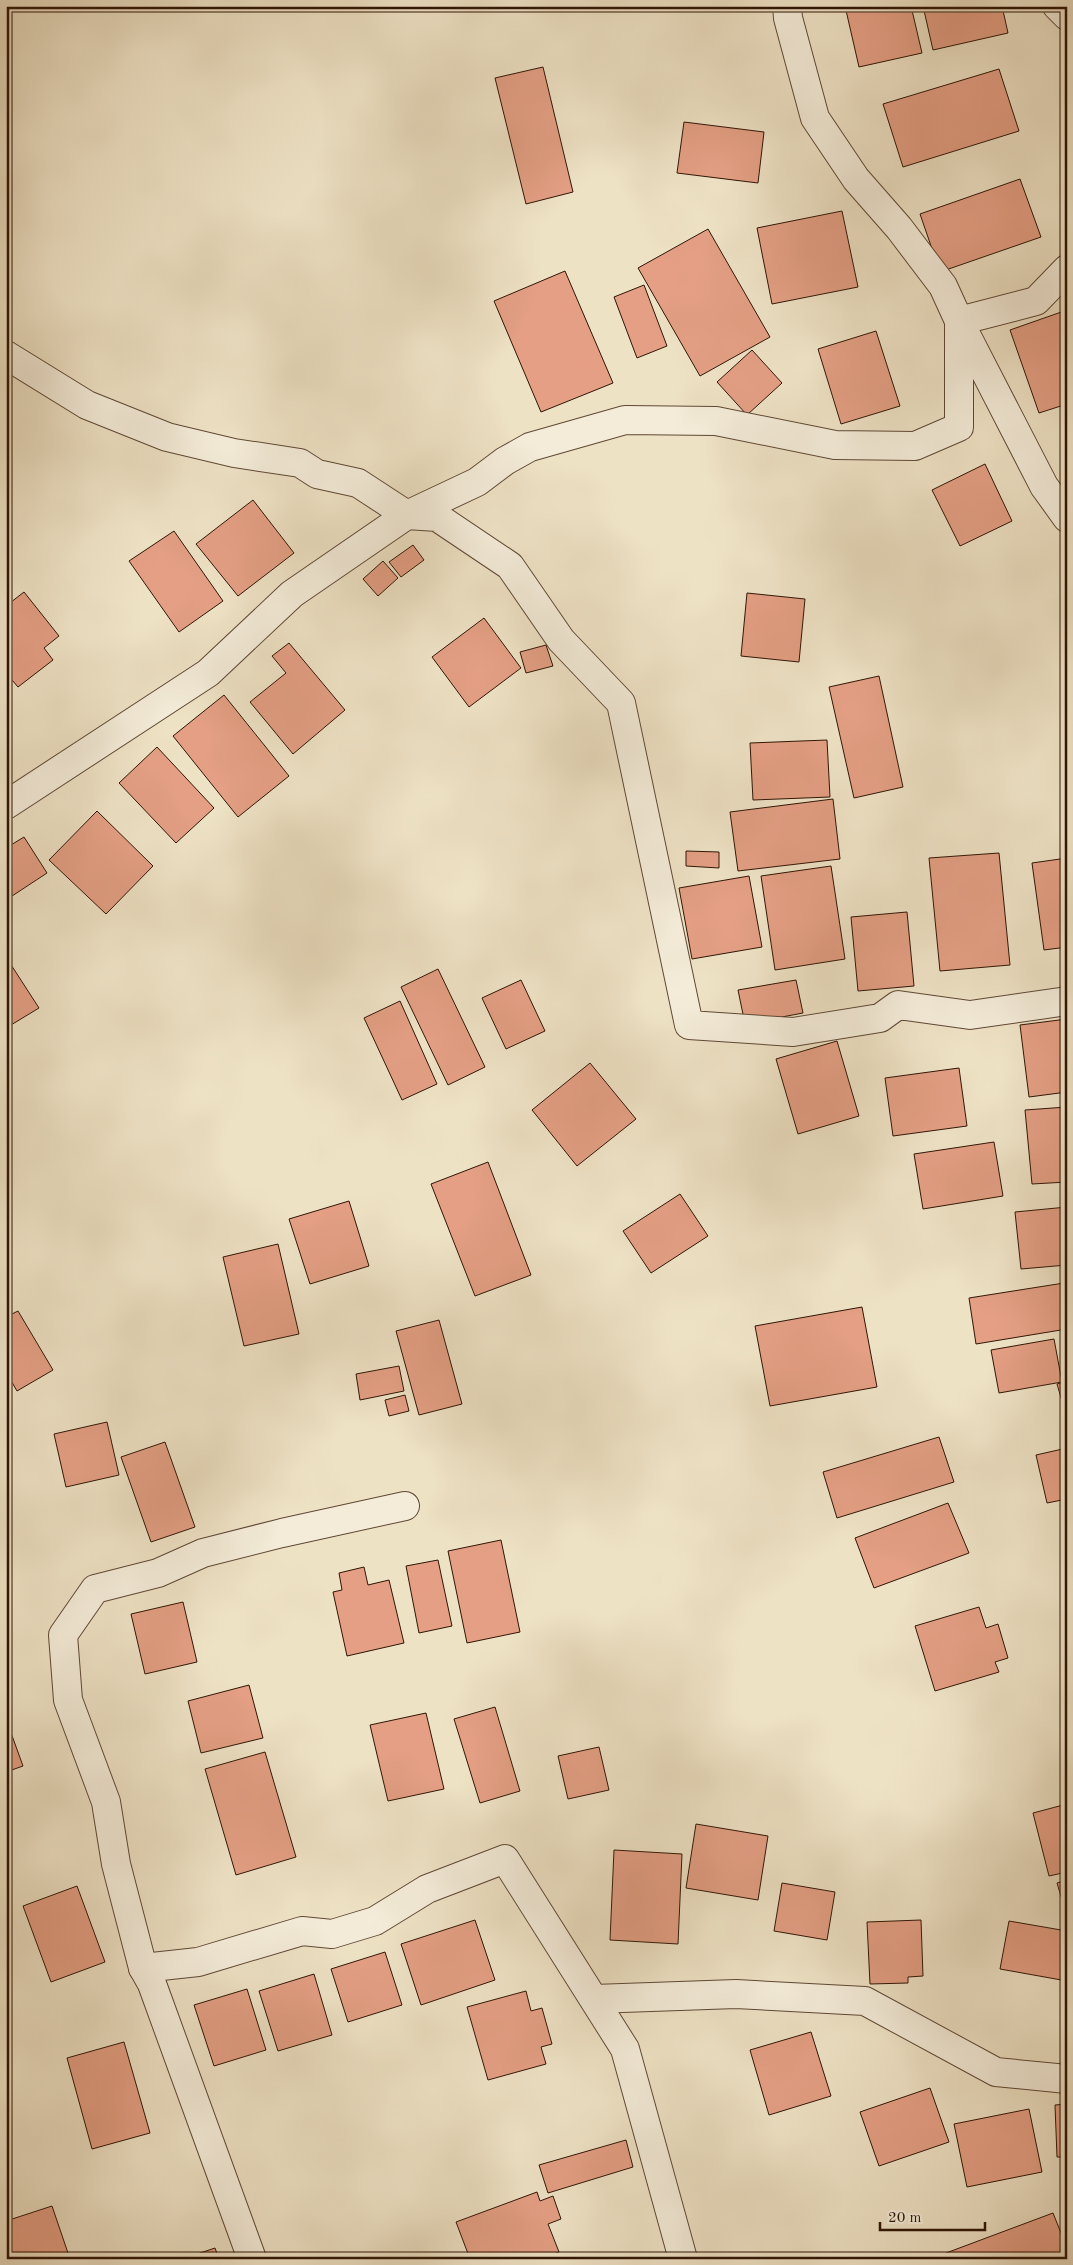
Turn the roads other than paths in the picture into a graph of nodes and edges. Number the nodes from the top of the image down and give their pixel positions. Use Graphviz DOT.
graph roads {
  1 [pos="787,6"];
  2 [pos="1057,6"];
  3 [pos="1067,16"];
  4 [pos="1067,269"];
  5 [pos="959,321"];
  6 [pos="6,355"];
  7 [pos="406,515"];
  8 [pos="1067,518"];
  9 [pos="6,805"];
  10 [pos="1067,1000"];
  11 [pos="405,1506"];
  12 [pos="143,1968"];
  13 [pos="594,1999"];
  14 [pos="1067,2079"];
  15 [pos="252,2259"];
  16 [pos="683,2259"];
  1 -- 5 [label="street"];
  2 -- 3 [label="street"];
  4 -- 5 [label="street"];
  5 -- 7 [label="street"];
  5 -- 8 [label="street"];
  6 -- 7 [label="street"];
  7 -- 9 [label="street"];
  7 -- 10 [label="street"];
  11 -- 12 [label="street"];
  12 -- 13 [label="street"];
  12 -- 15 [label="street"];
  13 -- 14 [label="street"];
  13 -- 16 [label="street"];
}
